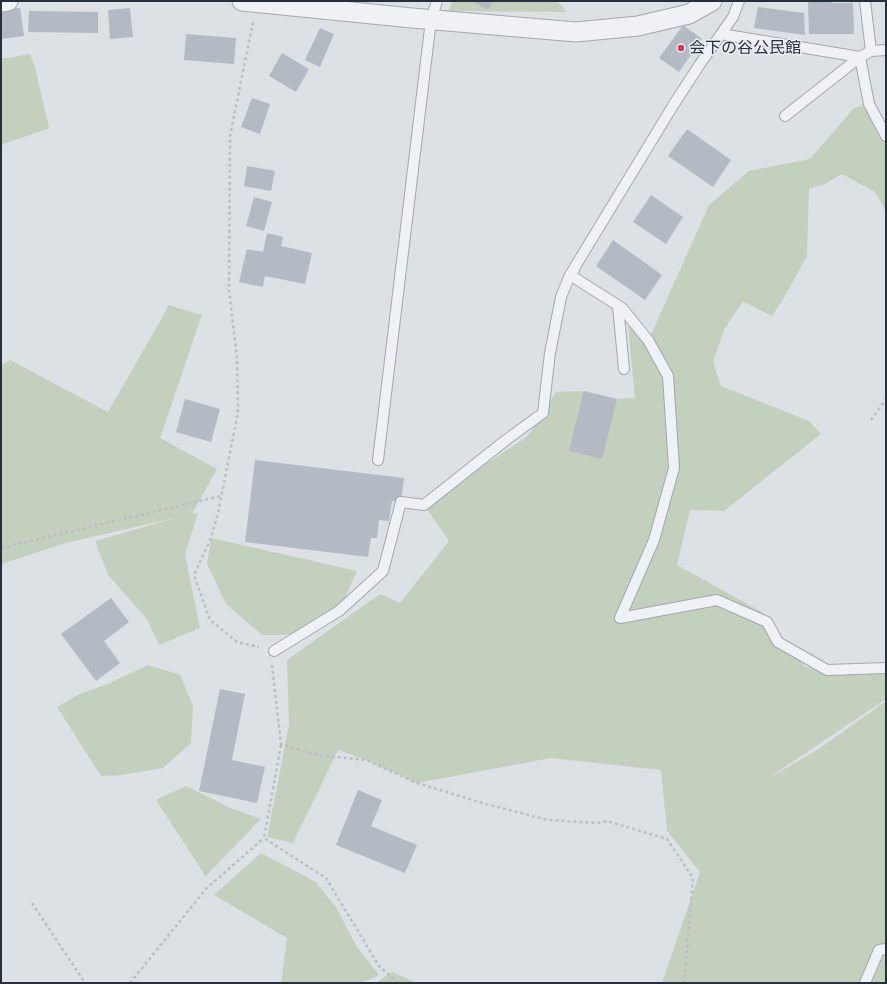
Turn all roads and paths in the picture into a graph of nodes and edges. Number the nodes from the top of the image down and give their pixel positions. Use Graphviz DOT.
graph roads {
  1 [pos="8,1"];
  2 [pos="437,1"];
  3 [pos="712,1"];
  4 [pos="738,1"];
  5 [pos="865,1"];
  6 [pos="1,2"];
  7 [pos="250,2"];
  8 [pos="431,20"];
  9 [pos="721,34"];
  10 [pos="886,50"];
  11 [pos="871,51"];
  12 [pos="860,57"];
  13 [pos="785,116"];
  14 [pos="886,136"];
  15 [pos="570,275"];
  16 [pos="618,306"];
  17 [pos="624,369"];
  18 [pos="886,399"];
  19 [pos="871,420"];
  20 [pos="378,460"];
  21 [pos="221,496"];
  22 [pos="1,548"];
  23 [pos="274,651"];
  24 [pos="886,668"];
  25 [pos="281,744"];
  26 [pos="264,838"];
  27 [pos="32,903"];
  28 [pos="886,949"];
  29 [pos="85,983"];
  30 [pos="130,983"];
  31 [pos="398,983"];
  32 [pos="684,983"];
  33 [pos="865,983"];
  1 -- 6 [label="street"];
  2 -- 8 [label="lane"];
  3 -- 8 [label="street"];
  4 -- 9 [label="lane"];
  5 -- 11 [label="lane"];
  7 -- 8 [label="street"];
  7 -- 21 [label="path"];
  8 -- 20 [label="lane"];
  9 -- 12 [label="lane"];
  9 -- 15 [label="lane"];
  10 -- 11 [label="lane"];
  11 -- 12 [label="lane"];
  12 -- 13 [label="lane"];
  12 -- 14 [label="lane"];
  15 -- 16 [label="lane"];
  15 -- 23 [label="lane"];
  16 -- 17 [label="lane"];
  16 -- 24 [label="lane"];
  18 -- 19 [label="path"];
  21 -- 22 [label="path"];
  21 -- 23 [label="path"];
  23 -- 25 [label="path"];
  25 -- 26 [label="path"];
  25 -- 32 [label="path"];
  26 -- 30 [label="path"];
  26 -- 31 [label="path"];
  27 -- 29 [label="path"];
  28 -- 33 [label="lane"];
}
